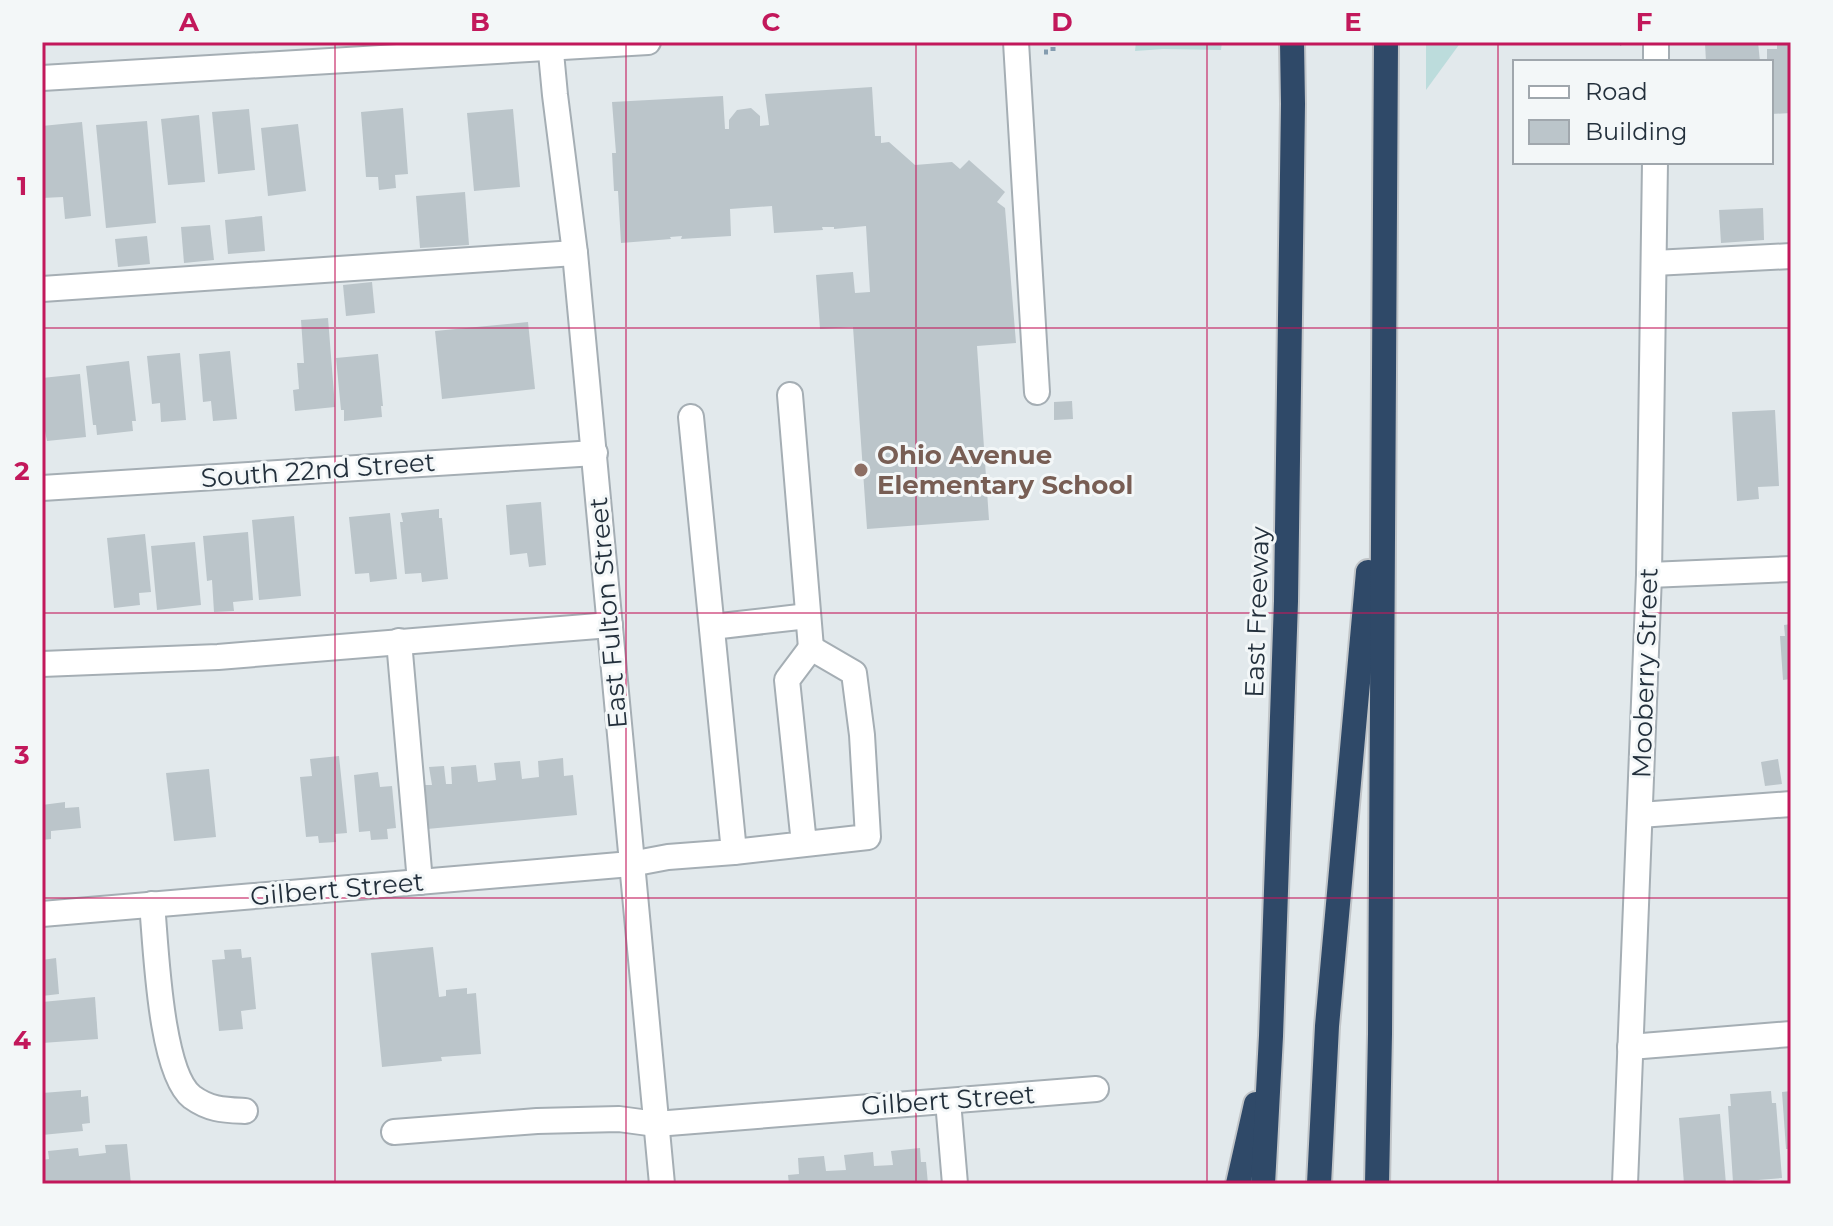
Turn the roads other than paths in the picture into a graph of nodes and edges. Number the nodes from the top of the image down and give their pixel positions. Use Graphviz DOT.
graph roads {
  1 [pos="648,42"];
  2 [pos="1016,42"];
  3 [pos="1292,42"];
  4 [pos="1386,42"];
  5 [pos="550,45"];
  6 [pos="42,78"];
  7 [pos="1655,164"];
  8 [pos="575,253"];
  9 [pos="1791,256"];
  10 [pos="1654,263"];
  11 [pos="42,289"];
  12 [pos="1037,392"];
  13 [pos="790,395"];
  14 [pos="1383,402"];
  15 [pos="691,417"];
  16 [pos="595,453"];
  17 [pos="42,488"];
  18 [pos="1791,569"];
  19 [pos="1649,575"];
  20 [pos="808,616"];
  21 [pos="610,625"];
  22 [pos="712,627"];
  23 [pos="399,641"];
  24 [pos="811,648"];
  25 [pos="42,664"];
  26 [pos="1791,804"];
  27 [pos="1640,815"];
  28 [pos="804,844"];
  29 [pos="734,852"];
  30 [pos="631,864"];
  31 [pos="420,882"];
  32 [pos="152,904"];
  33 [pos="42,914"];
  34 [pos="1791,1034"];
  35 [pos="1271,1036"];
  36 [pos="1630,1047"];
  37 [pos="1096,1089"];
  38 [pos="948,1101"];
  39 [pos="245,1111"];
  40 [pos="656,1124"];
  41 [pos="394,1132"];
  42 [pos="662,1184"];
  43 [pos="955,1184"];
  44 [pos="1238,1184"];
  45 [pos="1263,1184"];
  46 [pos="1319,1184"];
  47 [pos="1377,1184"];
  48 [pos="1625,1184"];
  1 -- 5 [label="street"];
  2 -- 12 [label="street"];
  3 -- 35 [label="highway, East Freeway"];
  4 -- 14 [label="highway"];
  5 -- 6 [label="street"];
  5 -- 8 [label="street, East Fulton Street"];
  7 -- 10 [label="street, Mooberry Street"];
  8 -- 11 [label="street"];
  8 -- 16 [label="street, East Fulton Street"];
  9 -- 10 [label="street"];
  10 -- 19 [label="street, Mooberry Street"];
  13 -- 20 [label="street"];
  14 -- 46 [label="highway"];
  14 -- 47 [label="highway"];
  15 -- 22 [label="street"];
  16 -- 17 [label="street, South 22nd Street"];
  16 -- 21 [label="street, East Fulton Street"];
  18 -- 19 [label="street"];
  19 -- 27 [label="street, Mooberry Street"];
  20 -- 22 [label="street"];
  20 -- 24 [label="street"];
  21 -- 23 [label="street"];
  21 -- 30 [label="street, East Fulton Street"];
  22 -- 29 [label="street"];
  23 -- 25 [label="street"];
  23 -- 31 [label="street"];
  24 -- 28 [label="street"];
  24 -- 28 [label="street, Gilbert Street"];
  26 -- 27 [label="street"];
  27 -- 36 [label="street, Mooberry Street"];
  28 -- 29 [label="street, Gilbert Street"];
  29 -- 30 [label="street, Gilbert Street"];
  30 -- 31 [label="street, Gilbert Street"];
  30 -- 40 [label="street, East Fulton Street"];
  31 -- 32 [label="street, Gilbert Street"];
  32 -- 33 [label="street, Gilbert Street"];
  32 -- 39 [label="street"];
  34 -- 36 [label="street"];
  35 -- 44 [label="highway"];
  35 -- 45 [label="highway, East Freeway"];
  36 -- 48 [label="street, Mooberry Street"];
  37 -- 38 [label="street, Gilbert Street"];
  38 -- 40 [label="street, Gilbert Street"];
  38 -- 43 [label="street"];
  40 -- 41 [label="street, Gilbert Street"];
  40 -- 42 [label="street, East Fulton Street"];
}
